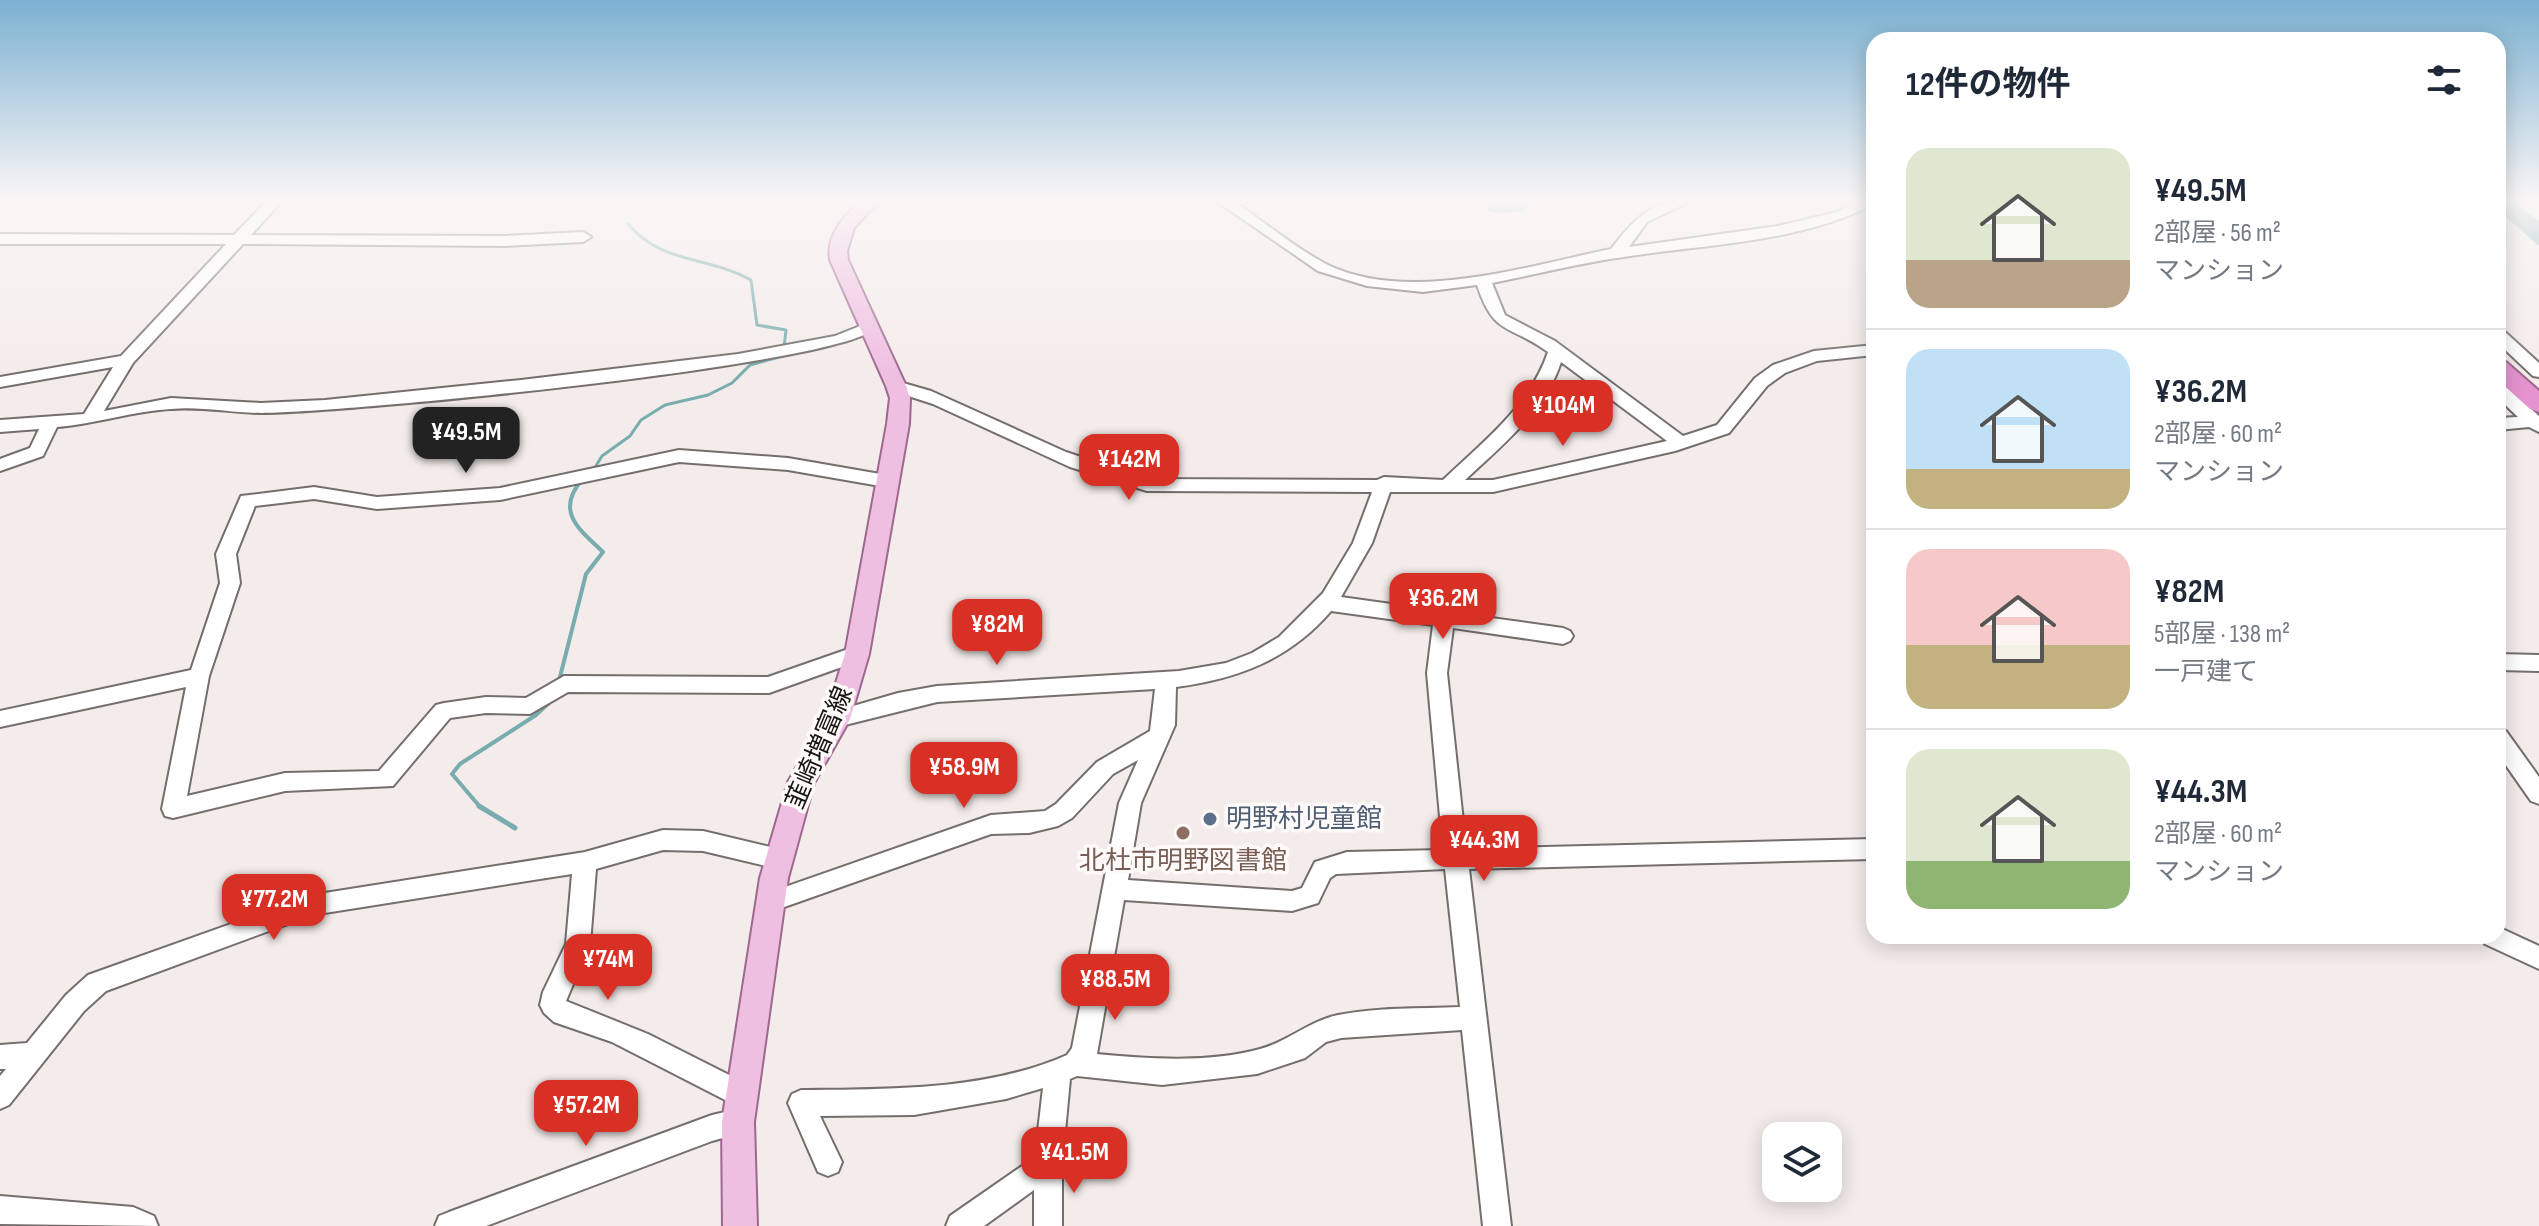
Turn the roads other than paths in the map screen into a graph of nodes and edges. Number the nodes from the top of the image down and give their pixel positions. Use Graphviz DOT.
graph roads {
  1 [pos="224,257"];
  2 [pos="838,257"];
  3 [pos="1305,257"];
  4 [pos="1595,257"];
  5 [pos="1483,280"];
  6 [pos="870,327"];
  7 [pos="839,340"];
  8 [pos="2506,341"];
  9 [pos="879,350"];
  10 [pos="1866,351"];
  11 [pos="1556,352"];
  12 [pos="2506,359"];
  13 [pos="126,360"];
  14 [pos="2539,372"];
  15 [pos="2506,377"];
  16 [pos="0,382"];
  17 [pos="896,386"];
  18 [pos="2539,388"];
  19 [pos="2506,395"];
  20 [pos="2537,417"];
  21 [pos="90,419"];
  22 [pos="50,423"];
  23 [pos="2506,423"];
  24 [pos="0,426"];
  25 [pos="1681,443"];
  26 [pos="0,465"];
  27 [pos="886,481"];
  28 [pos="1384,483"];
  29 [pos="1449,484"];
  30 [pos="1329,603"];
  31 [pos="1444,619"];
  32 [pos="1563,636"];
  33 [pos="857,654"];
  34 [pos="2506,662"];
  35 [pos="2539,663"];
  36 [pos="199,676"];
  37 [pos="1166,678"];
  38 [pos="0,719"];
  39 [pos="837,719"];
  40 [pos="1159,737"];
  41 [pos="2506,748"];
  42 [pos="2539,795"];
  43 [pos="1866,849"];
  44 [pos="779,859"];
  45 [pos="1457,860"];
  46 [pos="585,862"];
  47 [pos="1114,889"];
  48 [pos="770,902"];
  49 [pos="2506,942"];
  50 [pos="2539,958"];
  51 [pos="1474,1018"];
  52 [pos="31,1055"];
  53 [pos="0,1057"];
  54 [pos="1067,1068"];
  55 [pos="0,1096"];
  56 [pos="740,1108"];
  57 [pos="828,1162"];
  58 [pos="1048,1164"];
  59 [pos="0,1210"];
  60 [pos="144,1226"];
  61 [pos="449,1226"];
  62 [pos="740,1226"];
  63 [pos="960,1226"];
  64 [pos="1048,1226"];
  65 [pos="1497,1226"];
  1 -- 13 [label="street"];
  2 -- 6 [label="main road, 韮崎増富線"];
  3 -- 5 [label="street"];
  4 -- 5 [label="street"];
  5 -- 11 [label="street"];
  6 -- 7 [label="street"];
  6 -- 9 [label="main road, 韮崎増富線"];
  7 -- 9 [label="street"];
  7 -- 21 [label="street"];
  8 -- 14 [label="street"];
  9 -- 17 [label="main road, 韮崎増富線"];
  10 -- 25 [label="street"];
  11 -- 25 [label="street"];
  11 -- 29 [label="street"];
  12 -- 18 [label="highway"];
  13 -- 16 [label="street"];
  13 -- 21 [label="street"];
  15 -- 20 [label="highway"];
  17 -- 27 [label="main road, 韮崎増富線"];
  17 -- 28 [label="street"];
  19 -- 20 [label="street"];
  20 -- 23 [label="street"];
  21 -- 22 [label="street"];
  22 -- 24 [label="street"];
  22 -- 26 [label="street"];
  25 -- 29 [label="street"];
  27 -- 33 [label="main road, 韮崎増富線"];
  27 -- 36 [label="street"];
  28 -- 29 [label="street"];
  28 -- 30 [label="street"];
  30 -- 31 [label="street"];
  30 -- 37 [label="street"];
  31 -- 32 [label="street"];
  31 -- 45 [label="street"];
  33 -- 36 [label="street"];
  33 -- 39 [label="main road, 韮崎増富線"];
  34 -- 35 [label="street"];
  36 -- 38 [label="street"];
  37 -- 39 [label="street"];
  37 -- 40 [label="street"];
  39 -- 44 [label="main road, 韮崎増富線"];
  40 -- 47 [label="street"];
  40 -- 48 [label="street"];
  41 -- 42 [label="street"];
  43 -- 45 [label="street"];
  44 -- 46 [label="street"];
  44 -- 48 [label="main road, 韮崎増富線"];
  45 -- 47 [label="street"];
  45 -- 51 [label="street"];
  46 -- 52 [label="street"];
  46 -- 56 [label="street"];
  47 -- 54 [label="street"];
  48 -- 56 [label="main road, 韮崎増富線"];
  49 -- 50 [label="street"];
  51 -- 54 [label="street"];
  51 -- 65 [label="street"];
  52 -- 53 [label="street"];
  52 -- 55 [label="street"];
  54 -- 57 [label="street"];
  54 -- 58 [label="street"];
  56 -- 61 [label="street"];
  56 -- 62 [label="main road, 韮崎増富線"];
  58 -- 63 [label="street"];
  58 -- 64 [label="street"];
  59 -- 60 [label="street"];
}
